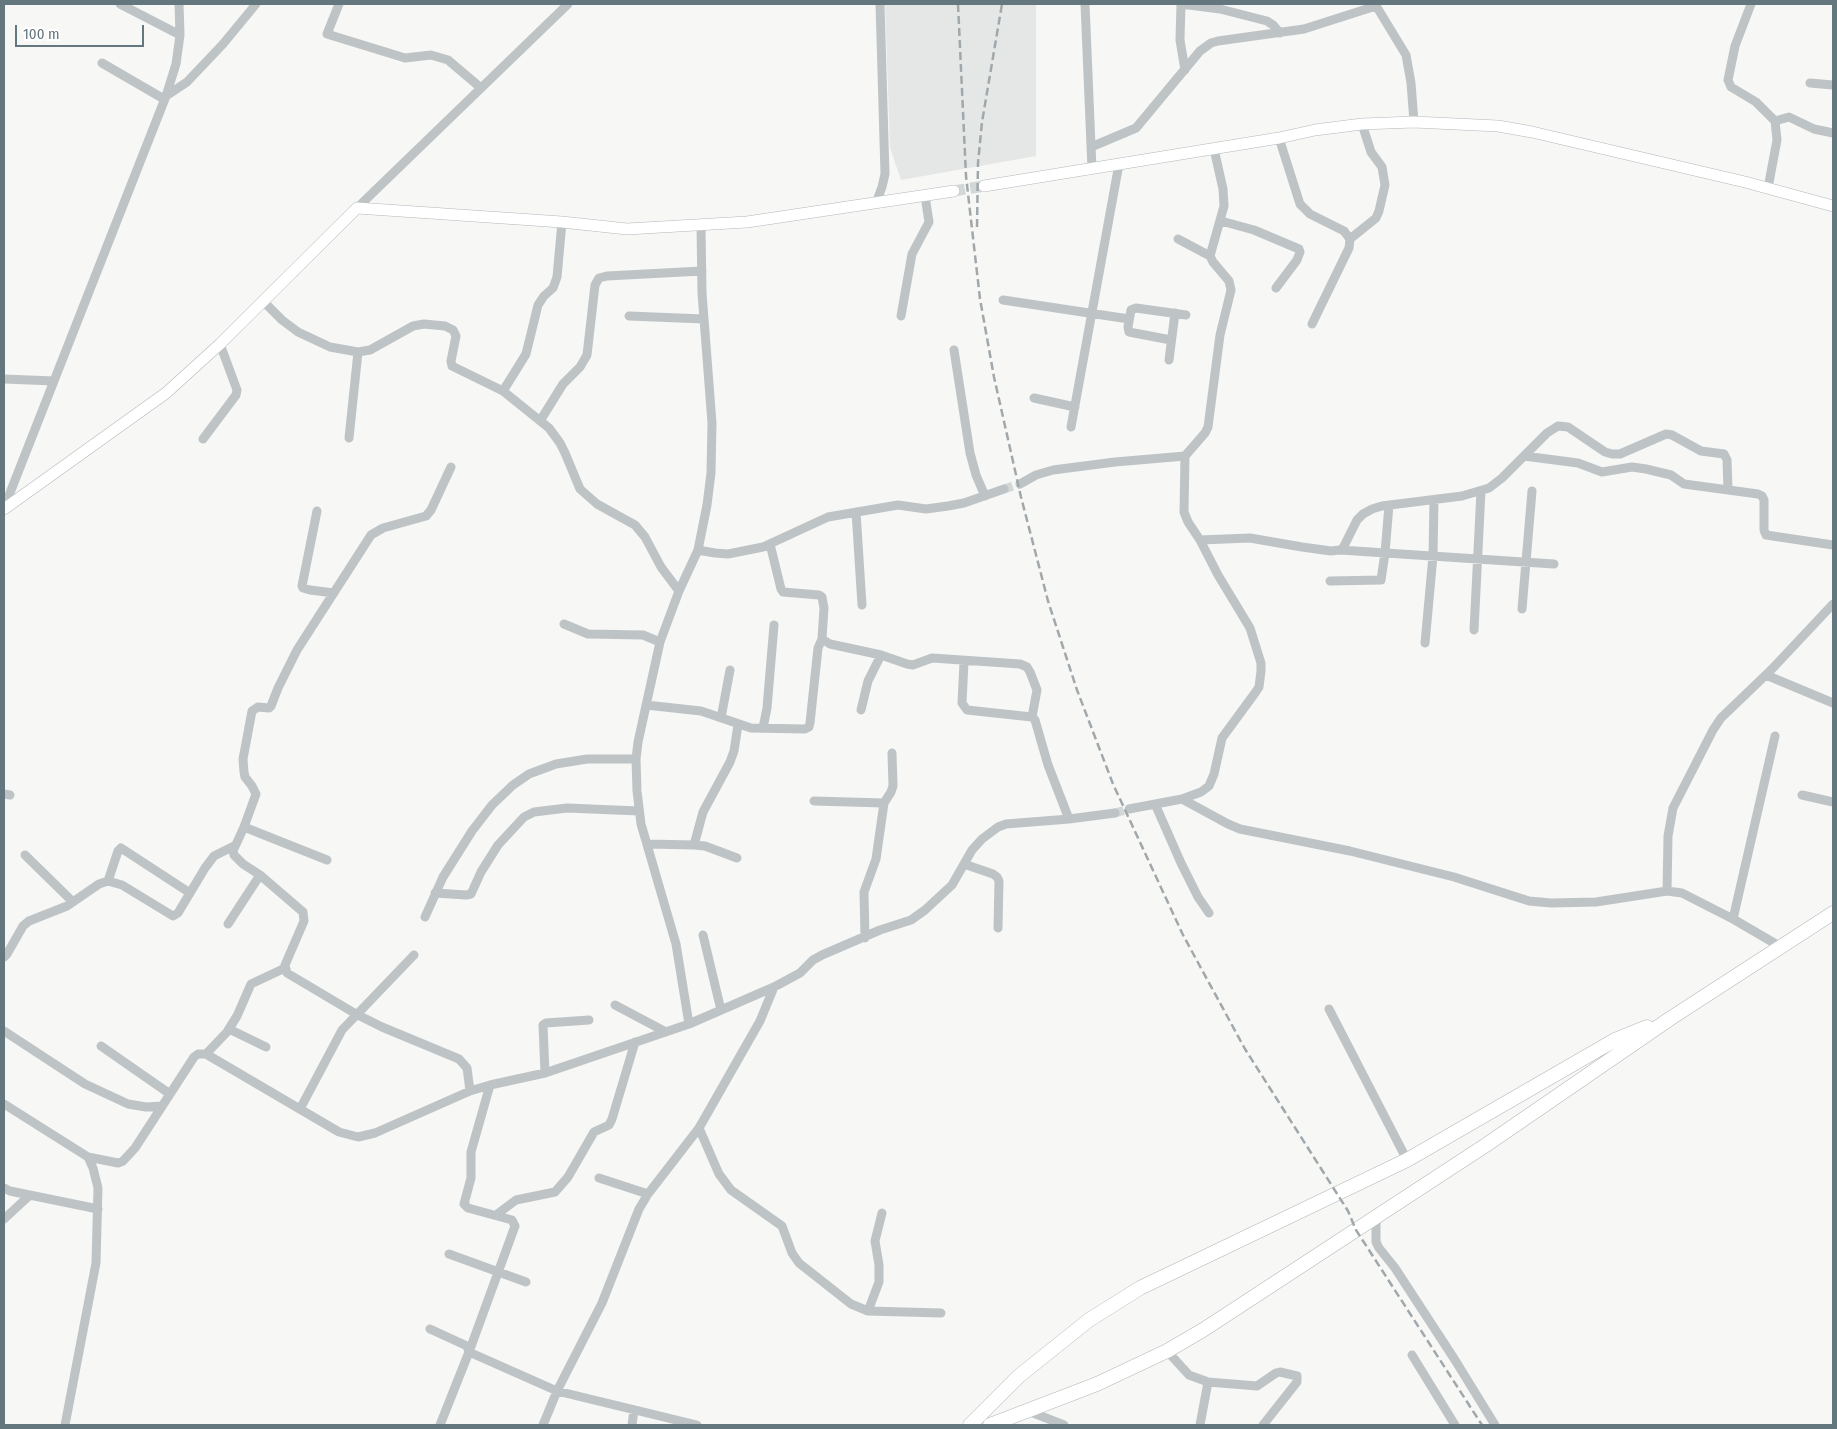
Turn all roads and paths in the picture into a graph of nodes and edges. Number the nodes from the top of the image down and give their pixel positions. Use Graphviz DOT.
graph roads {
  1 [pos="120,4"];
  2 [pos="179,4"];
  3 [pos="256,4"];
  4 [pos="339,4"];
  5 [pos="568,4"];
  6 [pos="880,4"];
  7 [pos="1085,4"];
  8 [pos="1181,4"];
  9 [pos="1751,4"];
  10 [pos="1376,5"];
  11 [pos="1280,33"];
  12 [pos="180,35"];
  13 [pos="102,63"];
  14 [pos="1185,70"];
  15 [pos="1810,83"];
  16 [pos="1833,85"];
  17 [pos="481,88"];
  18 [pos="165,97"];
  19 [pos="1775,121"];
  20 [pos="1414,122"];
  21 [pos="1362,124"];
  22 [pos="1833,133"];
  23 [pos="1279,138"];
  24 [pos="1091,147"];
  25 [pos="1214,149"];
  26 [pos="1119,164"];
  27 [pos="1092,169"];
  28 [pos="984,186"];
  29 [pos="1765,187"];
  30 [pos="954,191"];
  31 [pos="925,196"];
  32 [pos="876,203"];
  33 [pos="1833,206"];
  34 [pos="357,208"];
  35 [pos="1221,221"];
  36 [pos="562,222"];
  37 [pos="701,225"];
  38 [pos="1178,239"];
  39 [pos="1350,239"];
  40 [pos="1210,256"];
  41 [pos="702,271"];
  42 [pos="1276,288"];
  43 [pos="1003,300"];
  44 [pos="263,301"];
  45 [pos="1175,313"];
  46 [pos="1091,314"];
  47 [pos="1186,315"];
  48 [pos="629,316"];
  49 [pos="901,316"];
  50 [pos="704,318"];
  51 [pos="1129,319"];
  52 [pos="1312,324"];
  53 [pos="1171,340"];
  54 [pos="220,344"];
  55 [pos="954,350"];
  56 [pos="358,352"];
  57 [pos="1169,360"];
  58 [pos="4,379"];
  59 [pos="54,381"];
  60 [pos="503,391"];
  61 [pos="1034,398"];
  62 [pos="1075,407"];
  63 [pos="540,421"];
  64 [pos="1071,427"];
  65 [pos="203,438"];
  66 [pos="350,438"];
  67 [pos="1620,454"];
  68 [pos="1185,456"];
  69 [pos="1524,456"];
  70 [pos="451,467"];
  71 [pos="1608,471"];
  72 [pos="1020,484"];
  73 [pos="1004,489"];
  74 [pos="1728,490"];
  75 [pos="1481,491"];
  76 [pos="1532,491"];
  77 [pos="986,496"];
  78 [pos="1434,500"];
  79 [pos="5,504"];
  80 [pos="1389,505"];
  81 [pos="317,511"];
  82 [pos="856,512"];
  83 [pos="1200,540"];
  84 [pos="770,544"];
  85 [pos="1833,545"];
  86 [pos="698,550"];
  87 [pos="1340,550"];
  88 [pos="1385,553"];
  89 [pos="1433,556"];
  90 [pos="1478,559"];
  91 [pos="1526,562"];
  92 [pos="1554,564"];
  93 [pos="1330,581"];
  94 [pos="679,591"];
  95 [pos="334,592"];
  96 [pos="1833,604"];
  97 [pos="862,605"];
  98 [pos="1522,609"];
  99 [pos="564,624"];
  100 [pos="774,625"];
  101 [pos="1474,630"];
  102 [pos="822,639"];
  103 [pos="660,642"];
  104 [pos="1424,644"];
  105 [pos="881,655"];
  106 [pos="964,662"];
  107 [pos="730,670"];
  108 [pos="1766,675"];
  109 [pos="1833,703"];
  110 [pos="646,705"];
  111 [pos="861,710"];
  112 [pos="1032,717"];
  113 [pos="721,718"];
  114 [pos="738,725"];
  115 [pos="763,728"];
  116 [pos="1774,736"];
  117 [pos="892,753"];
  118 [pos="636,759"];
  119 [pos="1802,795"];
  120 [pos="1182,799"];
  121 [pos="814,801"];
  122 [pos="1833,802"];
  123 [pos="884,803"];
  124 [pos="1155,804"];
  125 [pos="1129,809"];
  126 [pos="639,811"];
  127 [pos="1115,813"];
  128 [pos="1069,820"];
  129 [pos="244,827"];
  130 [pos="647,844"];
  131 [pos="694,845"];
  132 [pos="234,846"];
  133 [pos="24,855"];
  134 [pos="737,858"];
  135 [pos="327,860"];
  136 [pos="964,864"];
  137 [pos="260,875"];
  138 [pos="108,881"];
  139 [pos="1667,891"];
  140 [pos="190,893"];
  141 [pos="435,893"];
  142 [pos="73,902"];
  143 [pos="1209,913"];
  144 [pos="1833,913"];
  145 [pos="425,917"];
  146 [pos="1734,919"];
  147 [pos="228,924"];
  148 [pos="998,928"];
  149 [pos="703,935"];
  150 [pos="865,938"];
  151 [pos="1781,947"];
  152 [pos="414,955"];
  153 [pos="4,957"];
  154 [pos="285,968"];
  155 [pos="774,987"];
  156 [pos="615,1005"];
  157 [pos="1329,1009"];
  158 [pos="721,1010"];
  159 [pos="356,1014"];
  160 [pos="1671,1018"];
  161 [pos="589,1020"];
  162 [pos="689,1024"];
  163 [pos="229,1029"];
  164 [pos="4,1031"];
  165 [pos="666,1032"];
  166 [pos="635,1042"];
  167 [pos="101,1046"];
  168 [pos="266,1047"];
  169 [pos="206,1054"];
  170 [pos="545,1072"];
  171 [pos="490,1084"];
  172 [pos="470,1091"];
  173 [pos="170,1094"];
  174 [pos="4,1104"];
  175 [pos="162,1106"];
  176 [pos="300,1109"];
  177 [pos="699,1128"];
  178 [pos="88,1157"];
  179 [pos="1407,1160"];
  180 [pos="598,1178"];
  181 [pos="4,1188"];
  182 [pos="648,1194"];
  183 [pos="30,1195"];
  184 [pos="98,1209"];
  185 [pos="882,1213"];
  186 [pos="496,1215"];
  187 [pos="1376,1217"];
  188 [pos="4,1220"];
  189 [pos="449,1254"];
  190 [pos="499,1272"];
  191 [pos="526,1282"];
  192 [pos="868,1311"];
  193 [pos="941,1313"];
  194 [pos="430,1329"];
  195 [pos="1167,1351"];
  196 [pos="469,1352"];
  197 [pos="1412,1355"];
  198 [pos="1208,1382"];
  199 [pos="557,1391"];
  200 [pos="634,1410"];
  201 [pos="1028,1411"];
  202 [pos="64,1425"];
  203 [pos="440,1425"];
  204 [pos="543,1425"];
  205 [pos="632,1425"];
  206 [pos="697,1425"];
  207 [pos="970,1425"];
  208 [pos="990,1425"];
  209 [pos="1064,1425"];
  210 [pos="1200,1425"];
  211 [pos="1263,1425"];
  212 [pos="1455,1425"];
  213 [pos="1495,1425"];
  1 -- 12 [label="street"];
  2 -- 12 [label="street"];
  3 -- 18 [label="street"];
  4 -- 17 [label="street"];
  5 -- 17 [label="street"];
  6 -- 32 [label="street"];
  7 -- 24 [label="street"];
  8 -- 11 [label="street"];
  8 -- 14 [label="street"];
  9 -- 19 [label="street"];
  10 -- 11 [label="street"];
  10 -- 20 [label="street"];
  11 -- 14 [label="street"];
  12 -- 18 [label="street"];
  13 -- 18 [label="street"];
  14 -- 24 [label="street"];
  15 -- 16 [label="street"];
  17 -- 34 [label="street"];
  18 -- 59 [label="street"];
  19 -- 22 [label="street"];
  19 -- 29 [label="street"];
  20 -- 21 [label="main road"];
  20 -- 29 [label="main road"];
  21 -- 23 [label="main road"];
  21 -- 39 [label="street"];
  23 -- 25 [label="main road"];
  23 -- 39 [label="street"];
  24 -- 27 [label="street"];
  25 -- 26 [label="main road"];
  25 -- 35 [label="street"];
  26 -- 27 [label="main road"];
  26 -- 46 [label="street"];
  27 -- 28 [label="main road"];
  29 -- 33 [label="main road"];
  30 -- 31 [label="main road"];
  31 -- 32 [label="main road"];
  31 -- 49 [label="street"];
  32 -- 37 [label="main road"];
  34 -- 36 [label="main road"];
  34 -- 44 [label="main road"];
  35 -- 40 [label="street"];
  35 -- 42 [label="street"];
  36 -- 37 [label="main road"];
  36 -- 60 [label="street"];
  37 -- 41 [label="street"];
  38 -- 40 [label="street"];
  39 -- 52 [label="street"];
  40 -- 68 [label="street"];
  41 -- 50 [label="street"];
  41 -- 63 [label="street"];
  43 -- 46 [label="street"];
  44 -- 54 [label="main road"];
  44 -- 56 [label="street"];
  45 -- 47 [label="street"];
  45 -- 51 [label="street"];
  45 -- 53 [label="street"];
  46 -- 51 [label="street"];
  46 -- 62 [label="street"];
  48 -- 50 [label="street"];
  50 -- 86 [label="street"];
  51 -- 53 [label="street"];
  53 -- 57 [label="street"];
  54 -- 65 [label="street"];
  54 -- 79 [label="main road"];
  55 -- 77 [label="street"];
  56 -- 60 [label="street"];
  56 -- 66 [label="street"];
  58 -- 59 [label="street"];
  59 -- 79 [label="street"];
  60 -- 63 [label="street"];
  61 -- 62 [label="street"];
  62 -- 64 [label="street"];
  63 -- 94 [label="street"];
  67 -- 69 [label="street"];
  67 -- 71 [label="street"];
  67 -- 74 [label="street"];
  68 -- 72 [label="street"];
  68 -- 83 [label="street"];
  69 -- 71 [label="street"];
  69 -- 75 [label="street"];
  70 -- 95 [label="street"];
  71 -- 74 [label="street"];
  73 -- 77 [label="street"];
  74 -- 85 [label="street"];
  75 -- 78 [label="street"];
  75 -- 90 [label="street"];
  76 -- 91 [label="street"];
  77 -- 82 [label="street"];
  78 -- 80 [label="street"];
  78 -- 89 [label="street"];
  80 -- 87 [label="street"];
  80 -- 88 [label="street"];
  81 -- 95 [label="street"];
  82 -- 84 [label="street"];
  82 -- 97 [label="street"];
  83 -- 87 [label="street"];
  83 -- 120 [label="street"];
  84 -- 86 [label="street"];
  84 -- 102 [label="street"];
  86 -- 94 [label="street"];
  87 -- 88 [label="street"];
  88 -- 89 [label="street"];
  88 -- 93 [label="street"];
  89 -- 90 [label="street"];
  89 -- 104 [label="street"];
  90 -- 91 [label="street"];
  90 -- 101 [label="street"];
  91 -- 92 [label="street"];
  91 -- 98 [label="street"];
  94 -- 103 [label="street"];
  95 -- 129 [label="street"];
  96 -- 108 [label="street"];
  99 -- 103 [label="street"];
  100 -- 115 [label="street"];
  102 -- 105 [label="street"];
  102 -- 115 [label="street"];
  103 -- 110 [label="street"];
  105 -- 106 [label="street"];
  105 -- 111 [label="street"];
  106 -- 112 [label="street"];
  106 -- 112 [label="street"];
  107 -- 113 [label="street"];
  108 -- 109 [label="street"];
  108 -- 139 [label="street"];
  110 -- 113 [label="street"];
  110 -- 118 [label="street"];
  112 -- 128 [label="street"];
  113 -- 114 [label="street"];
  114 -- 115 [label="street"];
  114 -- 131 [label="street"];
  116 -- 146 [label="street"];
  117 -- 123 [label="street"];
  118 -- 126 [label="street"];
  118 -- 141 [label="street"];
  119 -- 122 [label="street"];
  120 -- 124 [label="street"];
  120 -- 139 [label="street"];
  121 -- 123 [label="street"];
  123 -- 150 [label="street"];
  124 -- 125 [label="street"];
  124 -- 143 [label="street"];
  126 -- 130 [label="street"];
  126 -- 141 [label="street"];
  127 -- 128 [label="street"];
  128 -- 136 [label="street"];
  129 -- 132 [label="street"];
  129 -- 135 [label="street"];
  130 -- 131 [label="street"];
  130 -- 162 [label="street"];
  131 -- 134 [label="street"];
  132 -- 137 [label="street"];
  132 -- 140 [label="street"];
  133 -- 142 [label="street"];
  136 -- 148 [label="street"];
  136 -- 150 [label="street"];
  137 -- 147 [label="street"];
  137 -- 154 [label="street"];
  138 -- 140 [label="street"];
  138 -- 140 [label="street"];
  138 -- 142 [label="street"];
  139 -- 146 [label="street"];
  141 -- 145 [label="street"];
  142 -- 153 [label="street"];
  144 -- 151 [label="highway"];
  146 -- 151 [label="street"];
  149 -- 158 [label="street"];
  150 -- 155 [label="street"];
  151 -- 160 [label="highway"];
  152 -- 159 [label="street"];
  154 -- 159 [label="street"];
  154 -- 163 [label="street"];
  155 -- 158 [label="street"];
  155 -- 177 [label="street"];
  156 -- 165 [label="street"];
  157 -- 179 [label="street"];
  158 -- 162 [label="street"];
  159 -- 172 [label="street"];
  159 -- 176 [label="street"];
  160 -- 179 [label="highway"];
  160 -- 187 [label="highway"];
  161 -- 170 [label="street"];
  162 -- 165 [label="street"];
  163 -- 168 [label="street"];
  163 -- 169 [label="street"];
  164 -- 175 [label="street"];
  165 -- 166 [label="street"];
  166 -- 170 [label="street"];
  166 -- 186 [label="street"];
  167 -- 173 [label="street"];
  169 -- 173 [label="street"];
  169 -- 176 [label="street"];
  170 -- 171 [label="street"];
  171 -- 172 [label="street"];
  171 -- 186 [label="street"];
  172 -- 176 [label="street"];
  173 -- 175 [label="street"];
  174 -- 178 [label="street"];
  175 -- 178 [label="street"];
  177 -- 182 [label="street"];
  177 -- 192 [label="street"];
  178 -- 184 [label="street"];
  179 -- 207 [label="highway"];
  180 -- 182 [label="street"];
  181 -- 183 [label="street"];
  182 -- 199 [label="street"];
  183 -- 184 [label="street"];
  183 -- 188 [label="street"];
  184 -- 202 [label="street"];
  185 -- 192 [label="street"];
  186 -- 190 [label="street"];
  187 -- 195 [label="highway"];
  187 -- 213 [label="street"];
  189 -- 190 [label="street"];
  190 -- 191 [label="street"];
  190 -- 196 [label="street"];
  192 -- 193 [label="street"];
  194 -- 196 [label="street"];
  195 -- 198 [label="street"];
  195 -- 201 [label="highway"];
  196 -- 199 [label="street"];
  196 -- 203 [label="street"];
  197 -- 212 [label="street"];
  198 -- 210 [label="street"];
  198 -- 211 [label="street"];
  199 -- 200 [label="street"];
  199 -- 204 [label="street"];
  200 -- 205 [label="street"];
  200 -- 206 [label="street"];
  201 -- 208 [label="highway"];
  201 -- 209 [label="street"];
}
